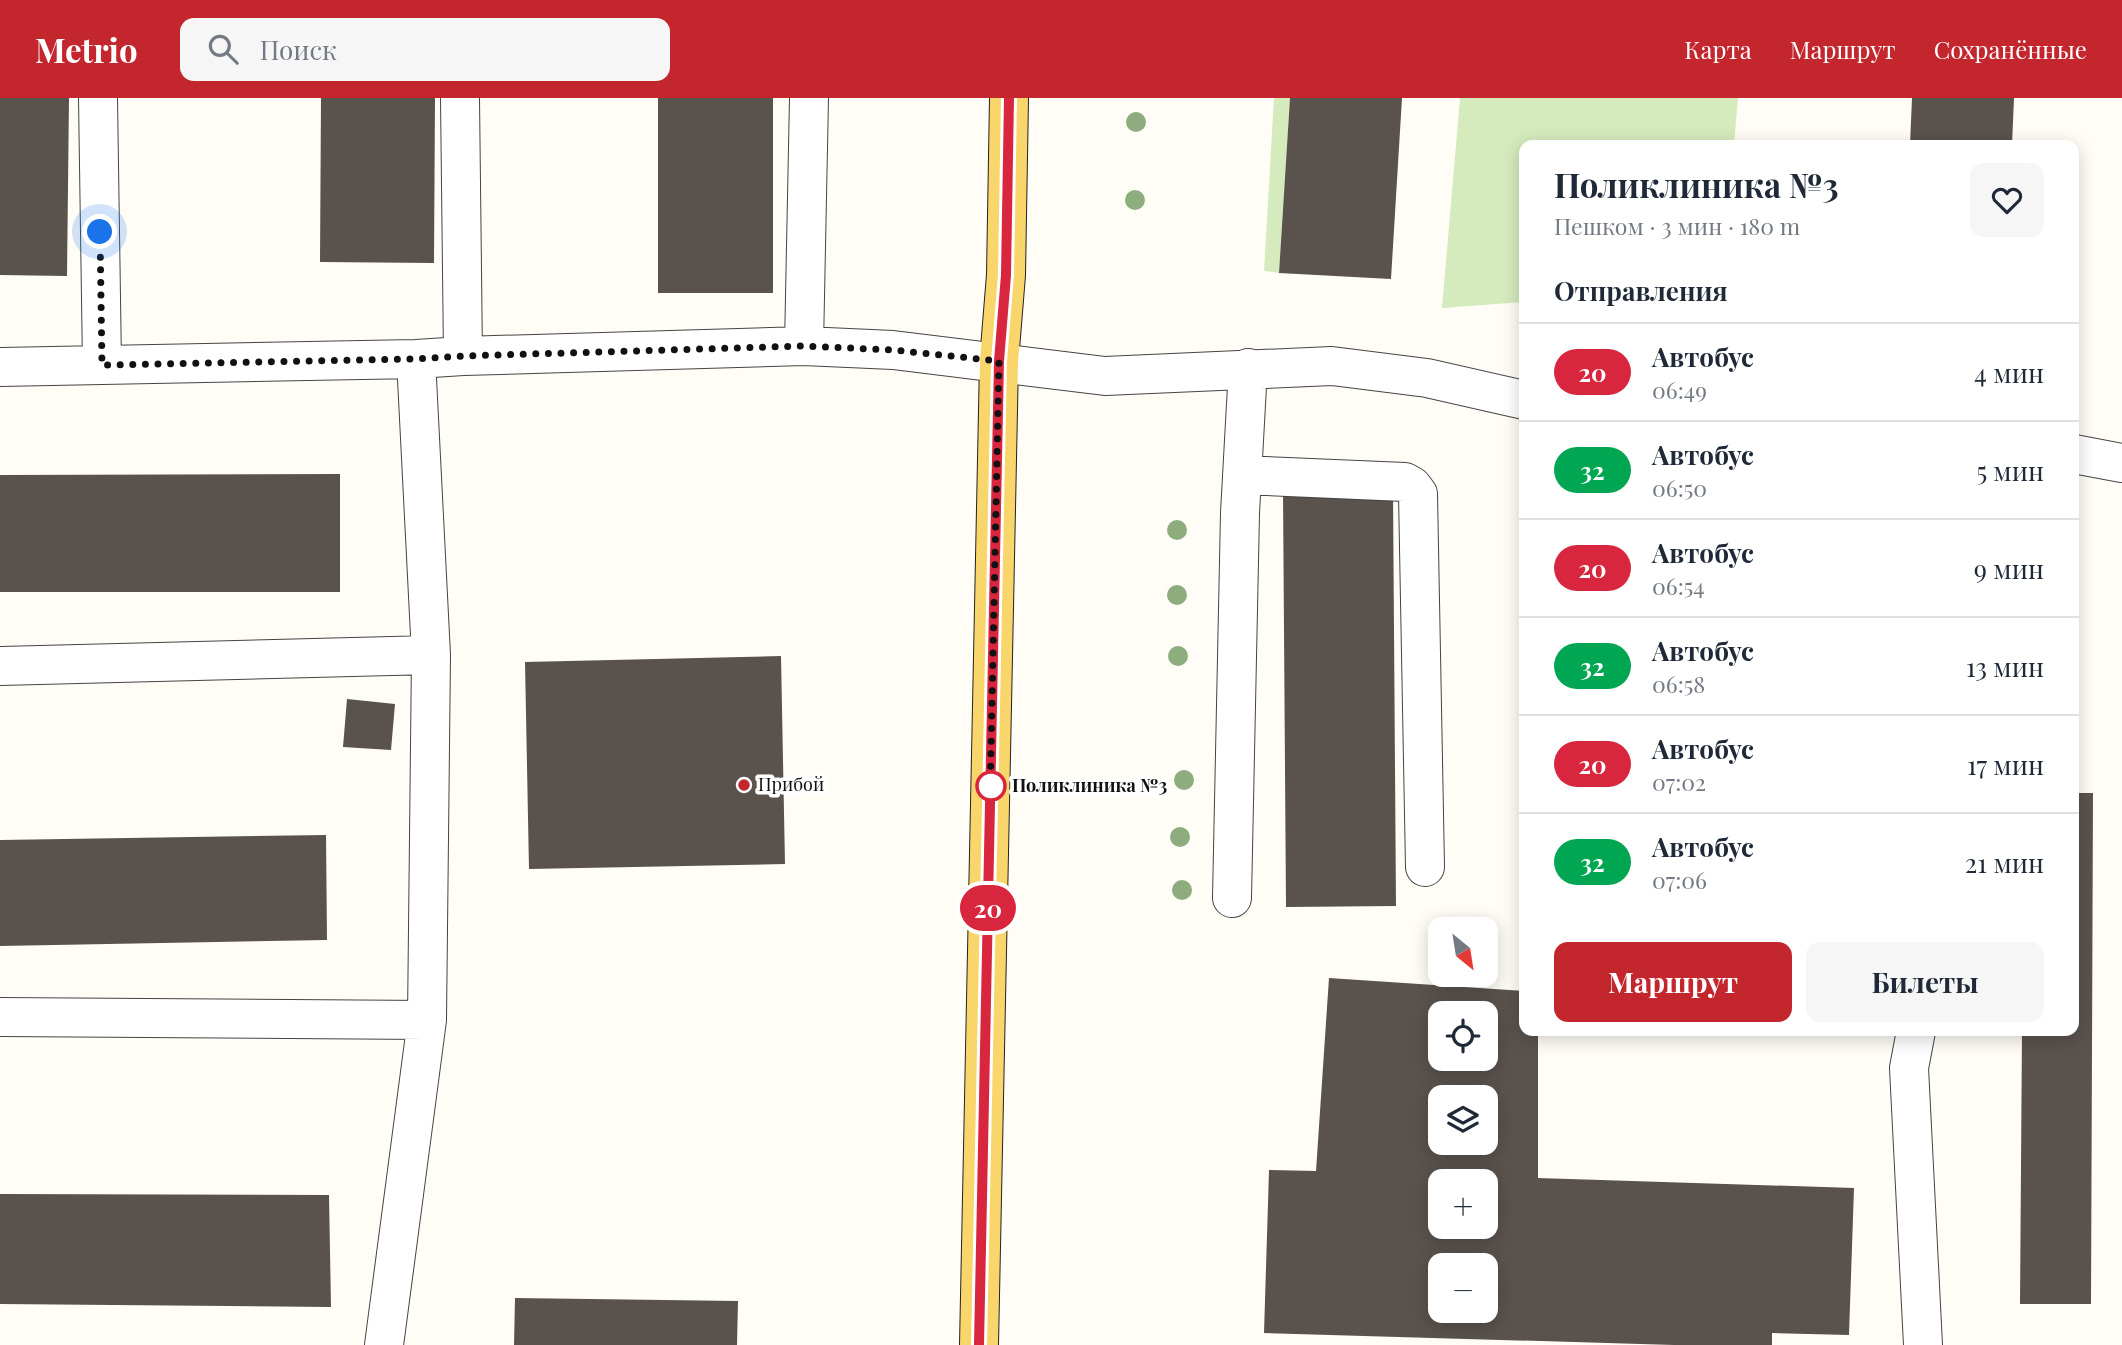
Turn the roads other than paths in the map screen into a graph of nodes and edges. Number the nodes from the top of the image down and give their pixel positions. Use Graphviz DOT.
graph roads {
  1 [pos="98,98"];
  2 [pos="460,98"];
  3 [pos="809,98"];
  4 [pos="1009,98"];
  5 [pos="804,346"];
  6 [pos="463,356"];
  7 [pos="416,359"];
  8 [pos="999,361"];
  9 [pos="102,365"];
  10 [pos="0,367"];
  11 [pos="1248,368"];
  12 [pos="1519,399"];
  13 [pos="2079,455"];
  14 [pos="2122,463"];
  15 [pos="1242,475"];
  16 [pos="431,655"];
  17 [pos="0,666"];
  18 [pos="1425,867"];
  19 [pos="1232,898"];
  20 [pos="0,1017"];
  21 [pos="427,1020"];
  22 [pos="1915,1036"];
  23 [pos="384,1345"];
  24 [pos="979,1345"];
  25 [pos="1923,1345"];
  1 -- 9 [label="street"];
  2 -- 6 [label="street"];
  3 -- 5 [label="street"];
  4 -- 8 [label="main road"];
  5 -- 6 [label="street"];
  5 -- 8 [label="street"];
  6 -- 7 [label="street"];
  7 -- 9 [label="street"];
  7 -- 16 [label="street"];
  8 -- 11 [label="street"];
  8 -- 24 [label="main road"];
  9 -- 10 [label="street"];
  11 -- 12 [label="street"];
  11 -- 15 [label="street"];
  13 -- 14 [label="street"];
  15 -- 18 [label="street"];
  15 -- 19 [label="street"];
  16 -- 17 [label="street"];
  16 -- 21 [label="street"];
  20 -- 21 [label="street"];
  21 -- 23 [label="street"];
  22 -- 25 [label="street"];
}
